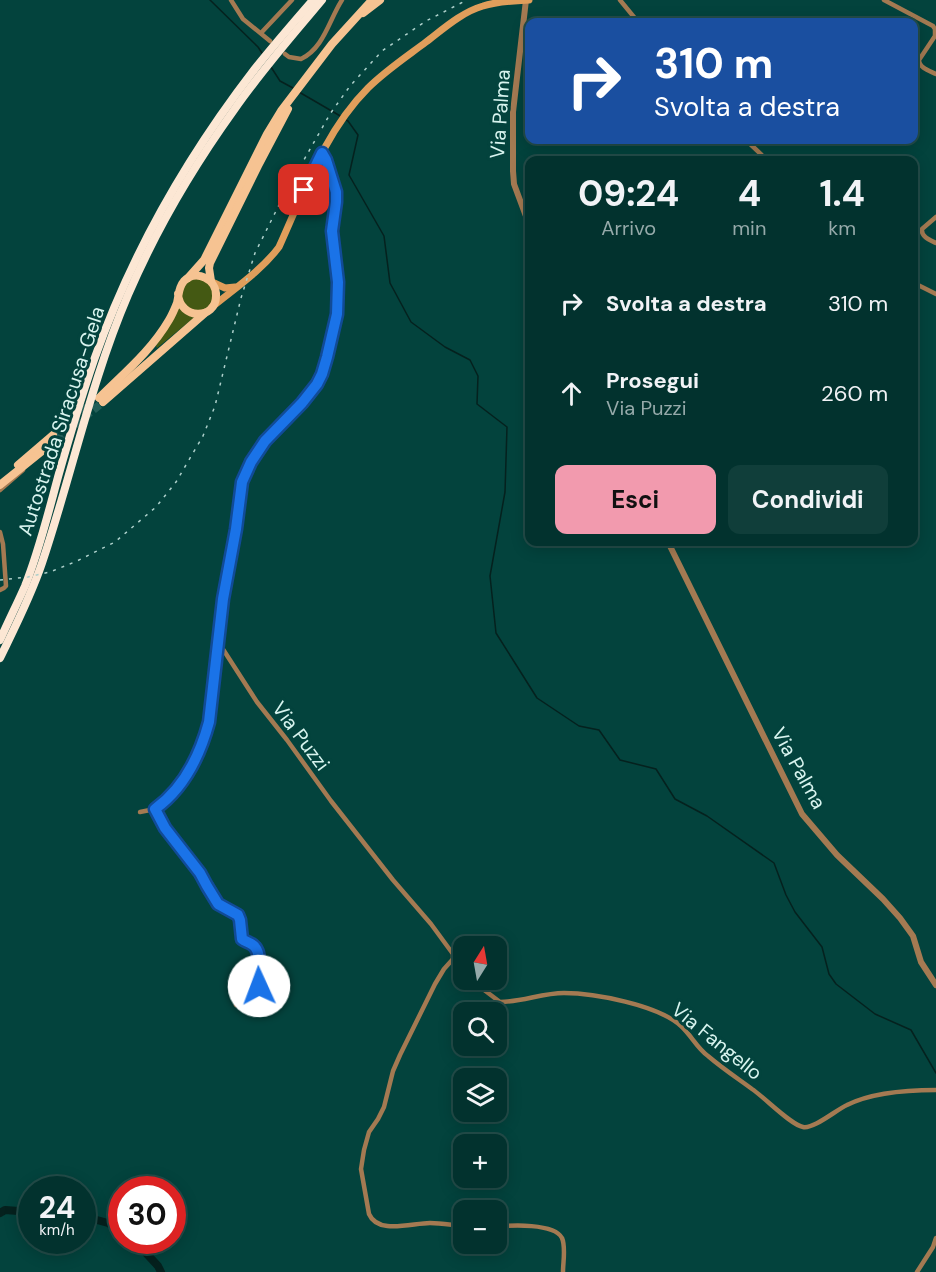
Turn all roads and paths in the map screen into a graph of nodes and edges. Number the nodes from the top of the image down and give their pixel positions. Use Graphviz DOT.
graph roads {
  1 [pos="231,0"];
  2 [pos="292,0"];
  3 [pos="313,0"];
  4 [pos="322,0"];
  5 [pos="342,0"];
  6 [pos="372,0"];
  7 [pos="380,0"];
  8 [pos="527,0"];
  9 [pos="620,0"];
  10 [pos="884,0"];
  11 [pos="357,17"];
  12 [pos="635,18"];
  13 [pos="918,18"];
  14 [pos="918,18"];
  15 [pos="261,33"];
  16 [pos="270,41"];
  17 [pos="285,54"];
  18 [pos="270,57"];
  19 [pos="257,73"];
  20 [pos="936,74"];
  21 [pos="293,97"];
  22 [pos="750,144"];
  23 [pos="322,153"];
  24 [pos="763,156"];
  25 [pos="525,214"];
  26 [pos="936,217"];
  27 [pos="936,243"];
  28 [pos="188,278"];
  29 [pos="211,282"];
  30 [pos="918,284"];
  31 [pos="238,286"];
  32 [pos="178,294"];
  33 [pos="936,294"];
  34 [pos="210,309"];
  35 [pos="0,485"];
  36 [pos="0,532"];
  37 [pos="670,546"];
  38 [pos="0,590"];
  39 [pos="0,640"];
  40 [pos="219,643"];
  41 [pos="0,658"];
  42 [pos="155,809"];
  43 [pos="140,812"];
  44 [pos="453,954"];
  45 [pos="453,959"];
  46 [pos="936,985"];
  47 [pos="484,990"];
  48 [pos="237,1005"];
  49 [pos="936,1090"];
  50 [pos="453,1225"];
  51 [pos="507,1226"];
  52 [pos="936,1238"];
  53 [pos="563,1272"];
  54 [pos="917,1272"];
  1 -- 15 [label="street"];
  2 -- 15 [label="street"];
  3 -- 18 [label="highway"];
  4 -- 18 [label="highway"];
  5 -- 17 [label="street"];
  6 -- 11 [label="main road"];
  7 -- 11 [label="main road"];
  8 -- 23 [label="main road"];
  8 -- 25 [label="street, Via Palma"];
  9 -- 12 [label="street"];
  10 -- 13 [label="street"];
  11 -- 21 [label="main road"];
  14 -- 20 [label="street"];
  15 -- 16 [label="street"];
  18 -- 19 [label="highway"];
  19 -- 39 [label="highway, Autostrada Siracusa-Gela"];
  19 -- 41 [label="highway, Autostrada Siracusa-Gela"];
  21 -- 28 [label="main road"];
  21 -- 29 [label="main road"];
  22 -- 24 [label="street"];
  23 -- 31 [label="main road"];
  23 -- 40 [label="street"];
  26 -- 27 [label="street"];
  28 -- 29 [label="main road"];
  28 -- 32 [label="main road"];
  29 -- 31 [label="main road"];
  29 -- 34 [label="main road"];
  30 -- 33 [label="street"];
  31 -- 34 [label="main road"];
  32 -- 34 [label="main road"];
  32 -- 34 [label="main road"];
  35 -- 35 [label="main road"];
  36 -- 38 [label="street"];
  37 -- 46 [label="street, Via Palma"];
  40 -- 42 [label="street"];
  40 -- 44 [label="street, Via Puzzi"];
  42 -- 43 [label="street"];
  42 -- 48 [label="street"];
  45 -- 50 [label="street"];
  47 -- 49 [label="street, Via Fangello"];
  51 -- 53 [label="street"];
  52 -- 54 [label="street"];
}
